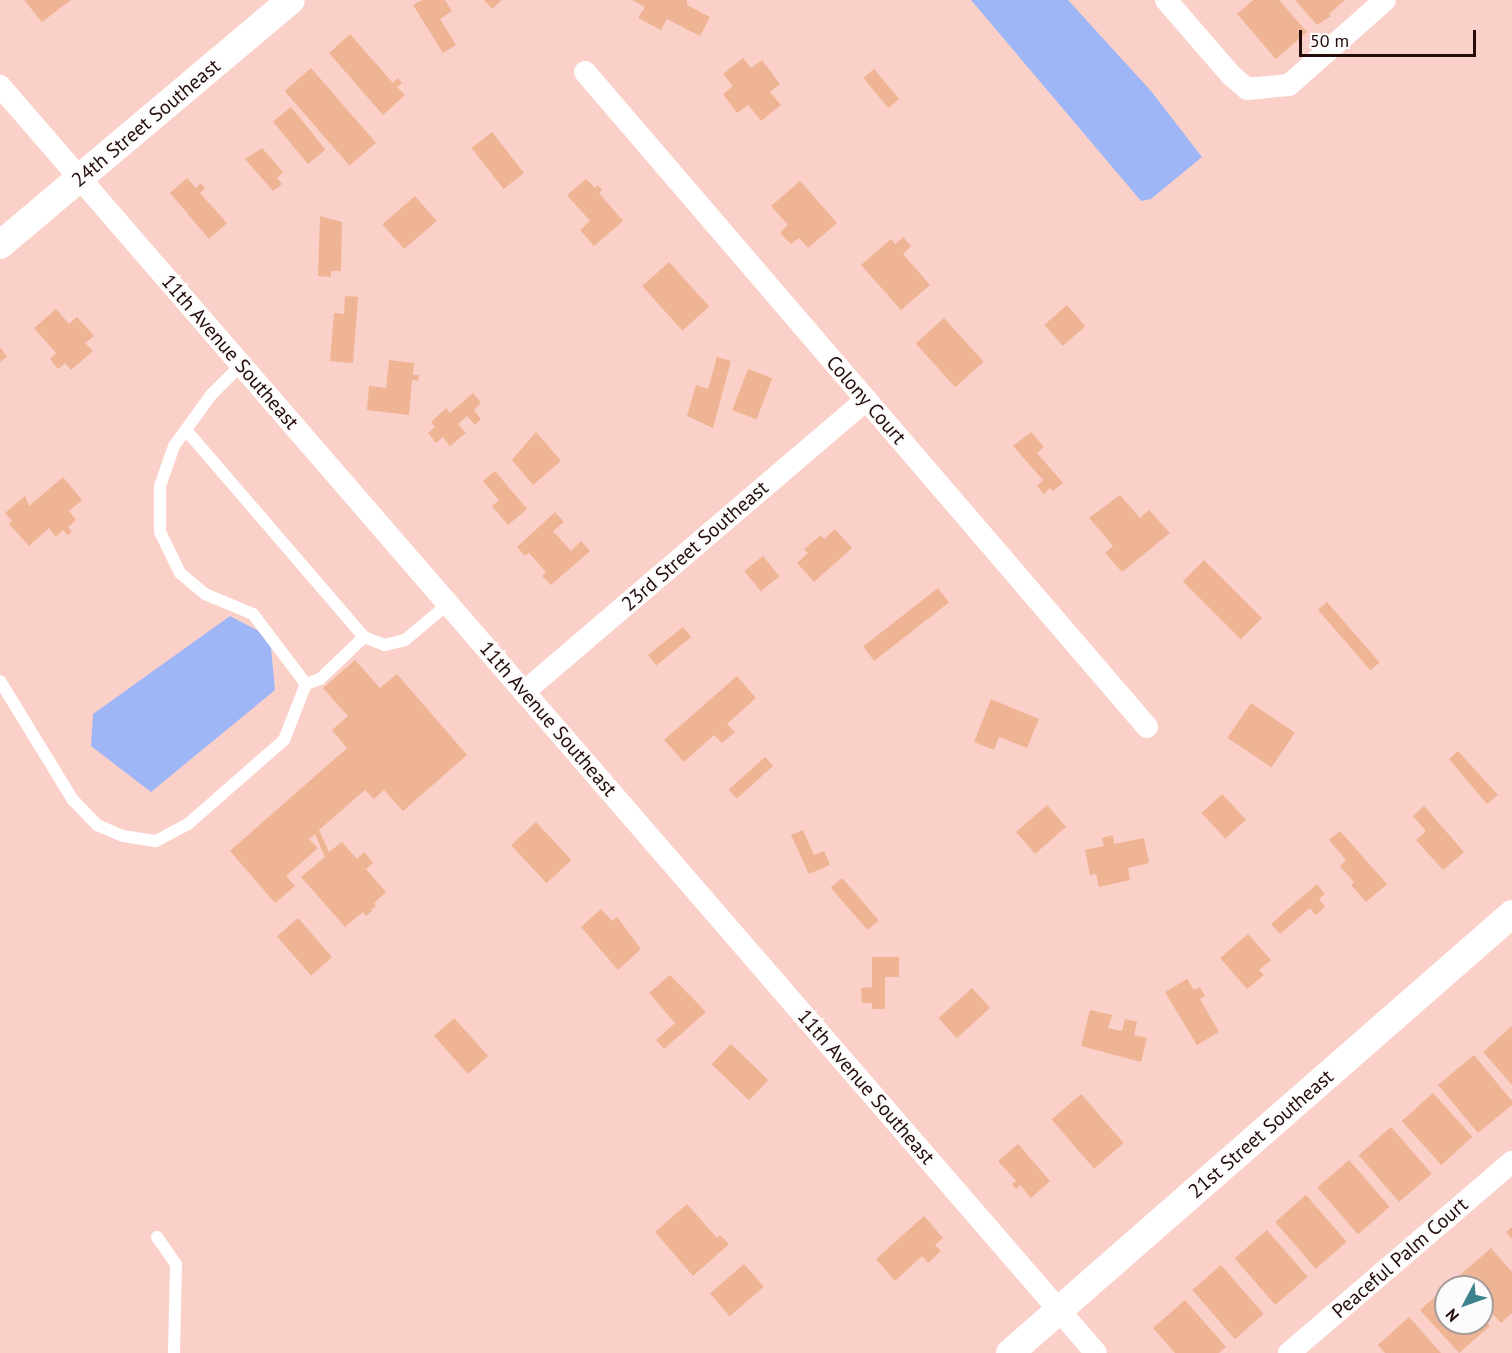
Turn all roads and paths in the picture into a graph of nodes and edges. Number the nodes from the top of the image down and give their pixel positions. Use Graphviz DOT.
graph roads {
  1 [pos="291,0"];
  2 [pos="1167,0"];
  3 [pos="1385,0"];
  4 [pos="585,72"];
  5 [pos="0,86"];
  6 [pos="80,179"];
  7 [pos="0,245"];
  8 [pos="241,365"];
  9 [pos="866,400"];
  10 [pos="186,430"];
  11 [pos="448,604"];
  12 [pos="364,637"];
  13 [pos="0,681"];
  14 [pos="306,684"];
  15 [pos="524,692"];
  16 [pos="1147,727"];
  17 [pos="1512,914"];
  18 [pos="1512,1162"];
  19 [pos="158,1237"];
  20 [pos="1059,1310"];
  21 [pos="174,1353"];
  22 [pos="1010,1353"];
  23 [pos="1096,1353"];
  24 [pos="1289,1353"];
  1 -- 6 [label="street, 24th Street Southeast"];
  2 -- 3 [label="street"];
  4 -- 9 [label="street, Colony Court"];
  5 -- 6 [label="street, 11th Avenue Southeast"];
  6 -- 7 [label="street, 24th Street Southeast"];
  6 -- 8 [label="street, 11th Avenue Southeast"];
  8 -- 10 [label="lane"];
  8 -- 11 [label="street, 11th Avenue Southeast"];
  9 -- 15 [label="street, 23rd Street Southeast"];
  9 -- 16 [label="street, Colony Court"];
  10 -- 12 [label="lane"];
  10 -- 14 [label="lane"];
  11 -- 12 [label="lane"];
  11 -- 15 [label="street, 11th Avenue Southeast"];
  12 -- 14 [label="lane"];
  13 -- 14 [label="lane"];
  15 -- 20 [label="street, 11th Avenue Southeast"];
  17 -- 20 [label="street, 21st Street Southeast"];
  18 -- 24 [label="street, Peaceful Palm Court"];
  19 -- 21 [label="lane"];
  20 -- 22 [label="street, 21st Street Southeast"];
  20 -- 23 [label="street, 11th Avenue Southeast"];
}
